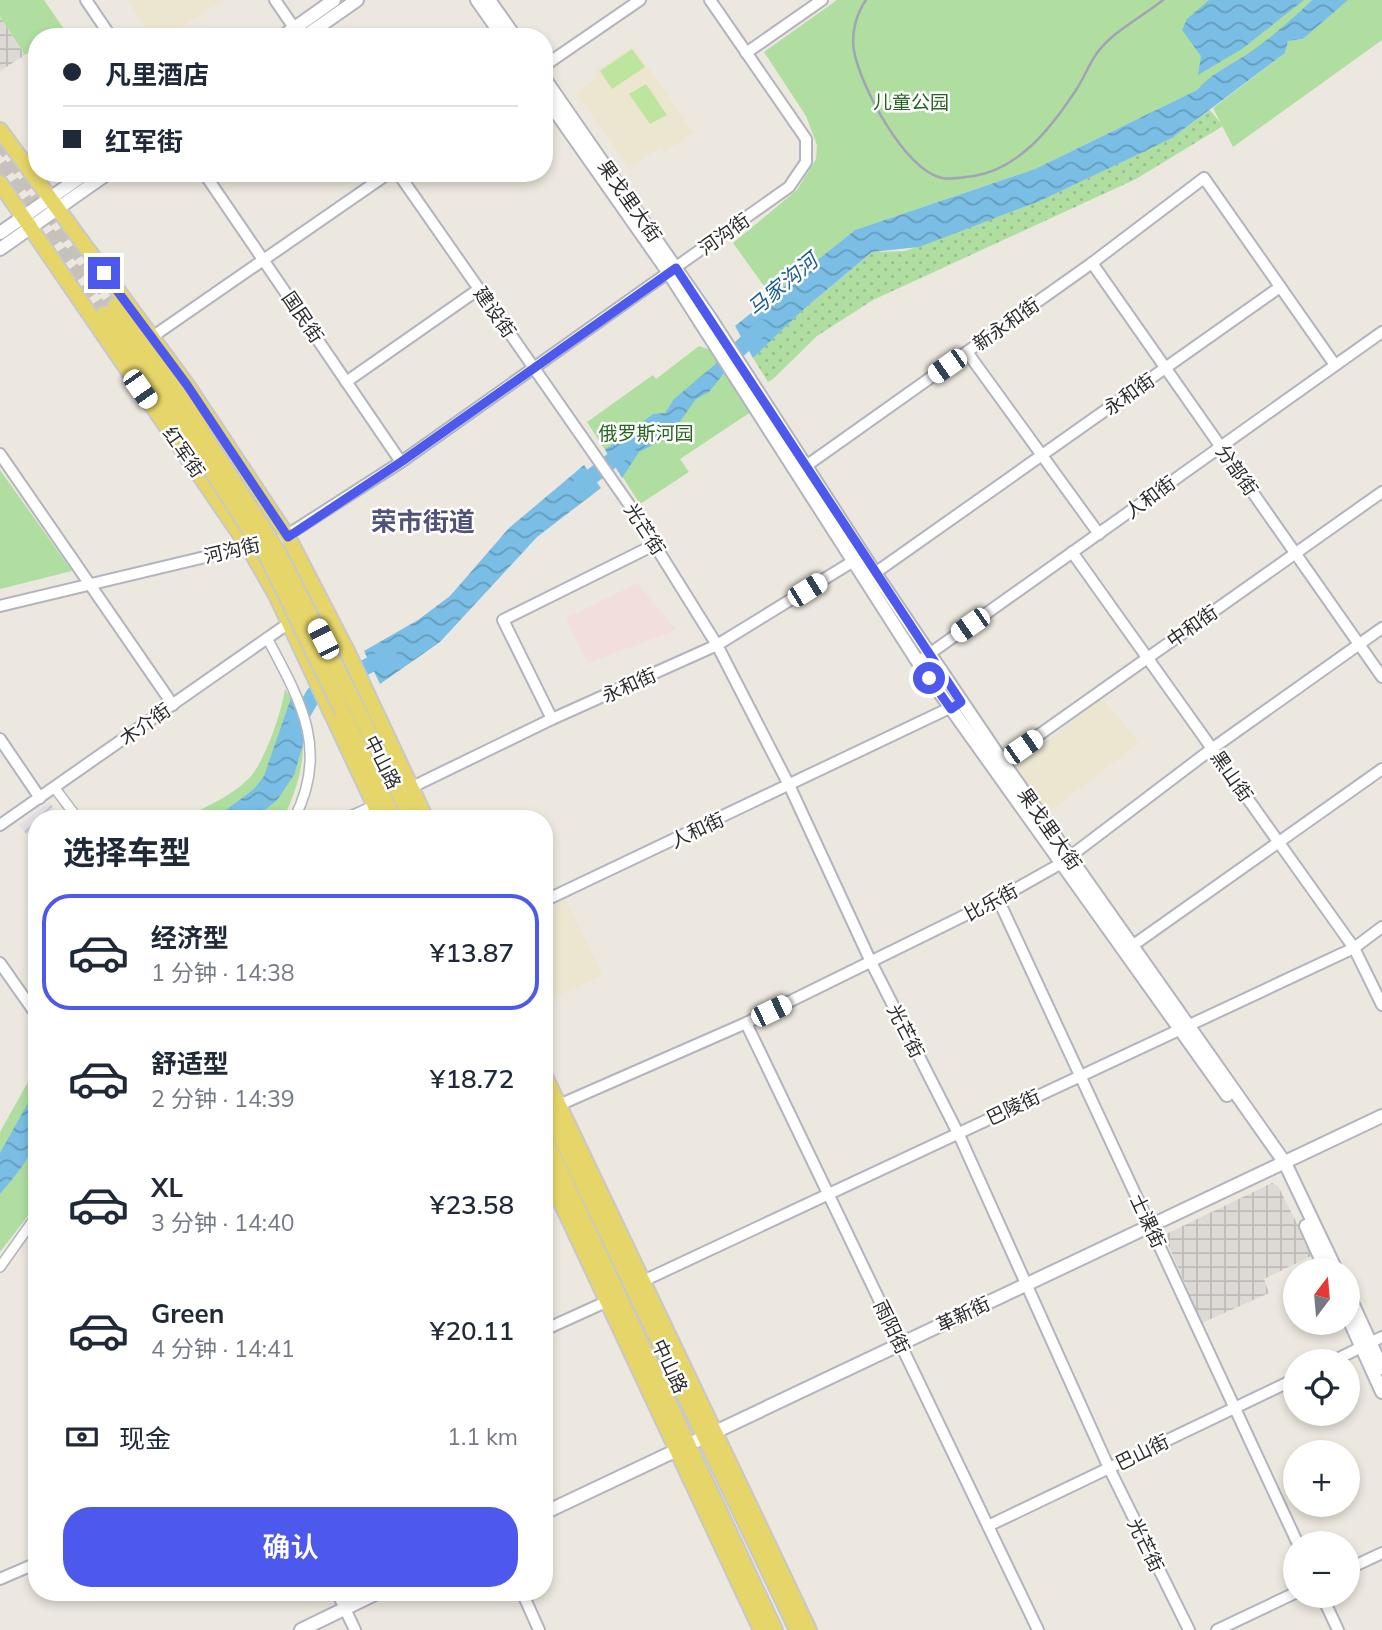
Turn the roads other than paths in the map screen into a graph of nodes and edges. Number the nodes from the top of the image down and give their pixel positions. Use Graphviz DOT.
graph roads {
  1 [pos="86,0"];
  2 [pos="275,0"];
  3 [pos="334,0"];
  4 [pos="356,0"];
  5 [pos="477,0"];
  6 [pos="489,0"];
  7 [pos="640,0"];
  8 [pos="710,0"];
  9 [pos="822,0"];
  10 [pos="105,28"];
  11 [pos="296,28"];
  12 [pos="306,28"];
  13 [pos="310,28"];
  14 [pos="497,28"];
  15 [pos="509,28"];
  16 [pos="746,53"];
  17 [pos="553,60"];
  18 [pos="553,92"];
  19 [pos="553,107"];
  20 [pos="0,130"];
  21 [pos="28,170"];
  22 [pos="37,182"];
  23 [pos="76,182"];
  24 [pos="92,182"];
  25 [pos="210,182"];
  26 [pos="375,182"];
  27 [pos="404,182"];
  28 [pos="0,183"];
  29 [pos="52,204"];
  30 [pos="27,222"];
  31 [pos="0,233"];
  32 [pos="0,249"];
  33 [pos="264,260"];
  34 [pos="1092,263"];
  35 [pos="672,270"];
  36 [pos="1280,287"];
  37 [pos="480,289"];
  38 [pos="1382,332"];
  39 [pos="152,337"];
  40 [pos="967,352"];
  41 [pos="1335,365"];
  42 [pos="534,368"];
  43 [pos="1165,368"];
  44 [pos="346,382"];
  45 [pos="187,385"];
  46 [pos="759,403"];
  47 [pos="188,411"];
  48 [pos="197,436"];
  49 [pos="1220,447"];
  50 [pos="592,450"];
  51 [pos="0,454"];
  52 [pos="1041,456"];
  53 [pos="401,462"];
  54 [pos="806,466"];
  55 [pos="1382,492"];
  56 [pos="1099,534"];
  57 [pos="288,537"];
  58 [pos="656,544"];
  59 [pos="248,547"];
  60 [pos="1072,552"];
  61 [pos="1296,553"];
  62 [pos="852,562"];
  63 [pos="875,573"];
  64 [pos="92,584"];
  65 [pos="0,606"];
  66 [pos="289,623"];
  67 [pos="1382,628"];
  68 [pos="267,638"];
  69 [pos="717,645"];
  70 [pos="1359,645"];
  71 [pos="924,658"];
  72 [pos="1148,658"];
  73 [pos="329,663"];
  74 [pos="1382,677"];
  75 [pos="173,705"];
  76 [pos="956,705"];
  77 [pos="349,708"];
  78 [pos="552,719"];
  79 [pos="0,739"];
  80 [pos="1212,749"];
  81 [pos="1002,761"];
  82 [pos="1382,769"];
  83 [pos="54,787"];
  84 [pos="790,787"];
  85 [pos="405,791"];
  86 [pos="40,798"];
  87 [pos="380,808"];
  88 [pos="71,810"];
  89 [pos="298,810"];
  90 [pos="409,810"];
  91 [pos="419,810"];
  92 [pos="0,825"];
  93 [pos="1279,842"];
  94 [pos="1065,861"];
  95 [pos="553,897"];
  96 [pos="998,899"];
  97 [pos="1382,927"];
  98 [pos="1132,946"];
  99 [pos="1354,948"];
  100 [pos="871,962"];
  101 [pos="0,963"];
  102 [pos="28,1003"];
  103 [pos="1382,1005"];
  104 [pos="746,1023"];
  105 [pos="1184,1028"];
  106 [pos="1080,1076"];
  107 [pos="553,1104"];
  108 [pos="553,1106"];
  109 [pos="553,1106"];
  110 [pos="1382,1116"];
  111 [pos="958,1133"];
  112 [pos="553,1156"];
  113 [pos="1282,1165"];
  114 [pos="553,1185"];
  115 [pos="828,1194"];
  116 [pos="1150,1226"];
  117 [pos="28,1228"];
  118 [pos="1321,1258"];
  119 [pos="1330,1258"];
  120 [pos="0,1267"];
  121 [pos="641,1282"];
  122 [pos="1025,1284"];
  123 [pos="608,1301"];
  124 [pos="1360,1319"];
  125 [pos="553,1327"];
  126 [pos="1371,1342"];
  127 [pos="900,1343"];
  128 [pos="1382,1368"];
  129 [pos="1283,1385"];
  130 [pos="1382,1392"];
  131 [pos="1234,1408"];
  132 [pos="709,1434"];
  133 [pos="683,1446"];
  134 [pos="1109,1468"];
  135 [pos="553,1509"];
  136 [pos="988,1526"];
  137 [pos="1292,1531"];
  138 [pos="1382,1553"];
  139 [pos="1360,1563"];
  140 [pos="28,1567"];
  141 [pos="0,1579"];
  142 [pos="1283,1599"];
  143 [pos="341,1601"];
  144 [pos="360,1601"];
  145 [pos="526,1601"];
  146 [pos="1328,1608"];
  147 [pos="344,1609"];
  148 [pos="301,1630"];
  149 [pos="355,1630"];
  150 [pos="539,1630"];
  151 [pos="761,1630"];
  152 [pos="775,1630"];
  153 [pos="797,1630"];
  154 [pos="809,1630"];
  155 [pos="1038,1630"];
  156 [pos="1189,1630"];
  157 [pos="1217,1630"];
  158 [pos="1338,1630"];
  1 -- 10 [label="street"];
  2 -- 11 [label="street"];
  3 -- 12 [label="main road"];
  4 -- 13 [label="main road"];
  5 -- 14 [label="main road"];
  6 -- 15 [label="main road"];
  7 -- 17 [label="street"];
  8 -- 16 [label="street, 河沟街"];
  9 -- 16 [label="street"];
  16 -- 35 [label="street, 河沟街"];
  18 -- 35 [label="main road, 果戈里大街"];
  19 -- 35 [label="main road, 果戈里大街"];
  20 -- 21 [label="main road, 红军街"];
  22 -- 29 [label="main road, 红军街"];
  23 -- 29 [label="main road"];
  24 -- 29 [label="main road"];
  25 -- 33 [label="street, 国民街"];
  26 -- 33 [label="street"];
  27 -- 37 [label="street, 建设街"];
  28 -- 30 [label="main road, 红军街"];
  29 -- 30 [label="main road"];
  29 -- 39 [label="main road, 红军街"];
  30 -- 31 [label="main road"];
  30 -- 32 [label="main road"];
  30 -- 59 [label="main road, 红军街"];
  33 -- 39 [label="street"];
  33 -- 44 [label="street, 国民街"];
  34 -- 36 [label="street, 新永和街"];
  34 -- 40 [label="street, 新永和街"];
  34 -- 43 [label="street, 分部街"];
  35 -- 42 [label="street, 河沟街"];
  35 -- 46 [label="main road, 果戈里大街"];
  36 -- 41 [label="street"];
  36 -- 43 [label="street, 永和街"];
  37 -- 42 [label="street, 建设街"];
  37 -- 44 [label="street"];
  38 -- 41 [label="street, 人和街"];
  39 -- 45 [label="main road, 红军街"];
  40 -- 52 [label="street"];
  40 -- 54 [label="street, 新永和街"];
  41 -- 49 [label="street, 人和街"];
  42 -- 50 [label="street, 建设街"];
  42 -- 53 [label="street, 河沟街"];
  43 -- 49 [label="street, 分部街"];
  43 -- 52 [label="street, 永和街"];
  44 -- 53 [label="street, 国民街"];
  45 -- 47 [label="main road"];
  45 -- 57 [label="main road, 红军街"];
  46 -- 54 [label="main road, 果戈里大街"];
  46 -- 62 [label="main road, 果戈里大街"];
  47 -- 48 [label="main road, 红军街"];
  47 -- 48 [label="main road, 红军街"];
  48 -- 73 [label="main road, 红军街, bridge"];
  49 -- 56 [label="street, 人和街"];
  49 -- 61 [label="street, 分部街"];
  50 -- 58 [label="street, 光芒街"];
  51 -- 64 [label="street"];
  52 -- 56 [label="street"];
  52 -- 63 [label="street, 永和街"];
  53 -- 57 [label="street, 河沟街"];
  54 -- 63 [label="main road, 果戈里大街"];
  55 -- 61 [label="street, 中和街"];
  56 -- 60 [label="street, 人和街"];
  57 -- 59 [label="street, 河沟街"];
  57 -- 73 [label="main road, 红军街"];
  58 -- 69 [label="street, 光芒街"];
  58 -- 78 [label="street"];
  59 -- 64 [label="street, 河沟街"];
  59 -- 66 [label="main road, 红军街"];
  60 -- 71 [label="street, 人和街"];
  60 -- 72 [label="street, 黑山街"];
  61 -- 70 [label="street, 分部街"];
  61 -- 72 [label="street, 中和街"];
  62 -- 69 [label="street, 永和街"];
  62 -- 71 [label="main road, 果戈里大街"];
  63 -- 71 [label="main road, 果戈里大街"];
  64 -- 65 [label="street, 河沟街"];
  64 -- 75 [label="street"];
  66 -- 68 [label="street, 木介街"];
  66 -- 73 [label="main road, 红军街"];
  67 -- 70 [label="street, 比乐街"];
  68 -- 75 [label="street, 木介街"];
  68 -- 89 [label="street"];
  69 -- 78 [label="street, 永和街"];
  69 -- 84 [label="street, 光芒街"];
  70 -- 74 [label="street, 分部街"];
  70 -- 80 [label="street, 比乐街"];
  71 -- 76 [label="main road, 果戈里大街"];
  72 -- 80 [label="street, 黑山街"];
  72 -- 81 [label="street, 中和街"];
  73 -- 77 [label="main road, 红军街, bridge"];
  73 -- 77 [label="main road"];
  75 -- 83 [label="street, 木介街"];
  76 -- 81 [label="main road, 果戈里大街"];
  76 -- 84 [label="street, 人和街"];
  76 -- 94 [label="main road, 果戈里大街"];
  77 -- 85 [label="main road, 中山路"];
  77 -- 87 [label="main road, 中山路"];
  78 -- 85 [label="street, 永和街"];
  79 -- 86 [label="street"];
  80 -- 93 [label="street, 黑山街"];
  80 -- 94 [label="street, 比乐街"];
  81 -- 94 [label="main road, 果戈里大街"];
  82 -- 93 [label="street"];
  83 -- 86 [label="street, 木介街"];
  83 -- 88 [label="street"];
  84 -- 95 [label="street, 人和街"];
  84 -- 100 [label="street, 光芒街"];
  85 -- 90 [label="main road, 中山路"];
  85 -- 91 [label="main road"];
  86 -- 92 [label="street, 木介街"];
  93 -- 98 [label="street"];
  93 -- 99 [label="street, 黑山街"];
  94 -- 96 [label="street, 比乐街"];
  94 -- 98 [label="main road, 果戈里大街"];
  94 -- 105 [label="main road, 果戈里大街"];
  96 -- 100 [label="street, 比乐街"];
  96 -- 106 [label="street, 士课街"];
  97 -- 99 [label="street, 巴陵街"];
  98 -- 105 [label="main road, 果戈里大街"];
  99 -- 103 [label="street, 黑山街"];
  99 -- 105 [label="street, 巴陵街"];
  100 -- 104 [label="street, 比乐街"];
  100 -- 111 [label="street, 光芒街"];
  101 -- 102 [label="street"];
  104 -- 107 [label="street, 比乐街"];
  104 -- 115 [label="street, 雨阳街"];
  105 -- 106 [label="street, 巴陵街"];
  105 -- 113 [label="main road, 果戈里大街"];
  106 -- 111 [label="street, 巴陵街"];
  106 -- 116 [label="street, 士课街"];
  108 -- 121 [label="main road"];
  109 -- 132 [label="main road, 中山路"];
  110 -- 113 [label="main road, 革新街"];
  111 -- 115 [label="street, 巴陵街"];
  111 -- 122 [label="street, 光芒街"];
  112 -- 133 [label="main road, 中山路"];
  113 -- 116 [label="main road, 革新街"];
  113 -- 118 [label="main road, 果戈里大街"];
  113 -- 119 [label="main road, 果戈里大街"];
  114 -- 123 [label="main road"];
  115 -- 121 [label="street, 巴陵街"];
  115 -- 127 [label="street, 雨阳街"];
  116 -- 122 [label="main road, 革新街"];
  116 -- 131 [label="street, 士课街"];
  117 -- 120 [label="street"];
  121 -- 132 [label="main road"];
  122 -- 127 [label="main road, 革新街"];
  122 -- 134 [label="street, 光芒街"];
  123 -- 125 [label="street"];
  123 -- 133 [label="main road"];
  124 -- 126 [label="main road"];
  126 -- 128 [label="main road"];
  126 -- 130 [label="main road"];
  127 -- 132 [label="main road, 革新街"];
  127 -- 136 [label="street, 雨阳街"];
  129 -- 131 [label="street, 巴山街"];
  131 -- 134 [label="street, 巴山街"];
  131 -- 137 [label="street, 士课街"];
  132 -- 133 [label="main road, 革新街"];
  132 -- 153 [label="main road, 中山路"];
  132 -- 154 [label="main road"];
  133 -- 135 [label="main road, 革新街"];
  133 -- 151 [label="main road"];
  133 -- 152 [label="main road, 中山路"];
  134 -- 136 [label="street, 巴山街"];
  134 -- 156 [label="street, 光芒街"];
  136 -- 155 [label="street, 雨阳街"];
  138 -- 139 [label="street"];
  140 -- 141 [label="street"];
  142 -- 157 [label="street"];
  143 -- 147 [label="street"];
  144 -- 147 [label="main road"];
  145 -- 150 [label="street"];
  146 -- 158 [label="street"];
  147 -- 148 [label="main road"];
  147 -- 149 [label="street"];
}
